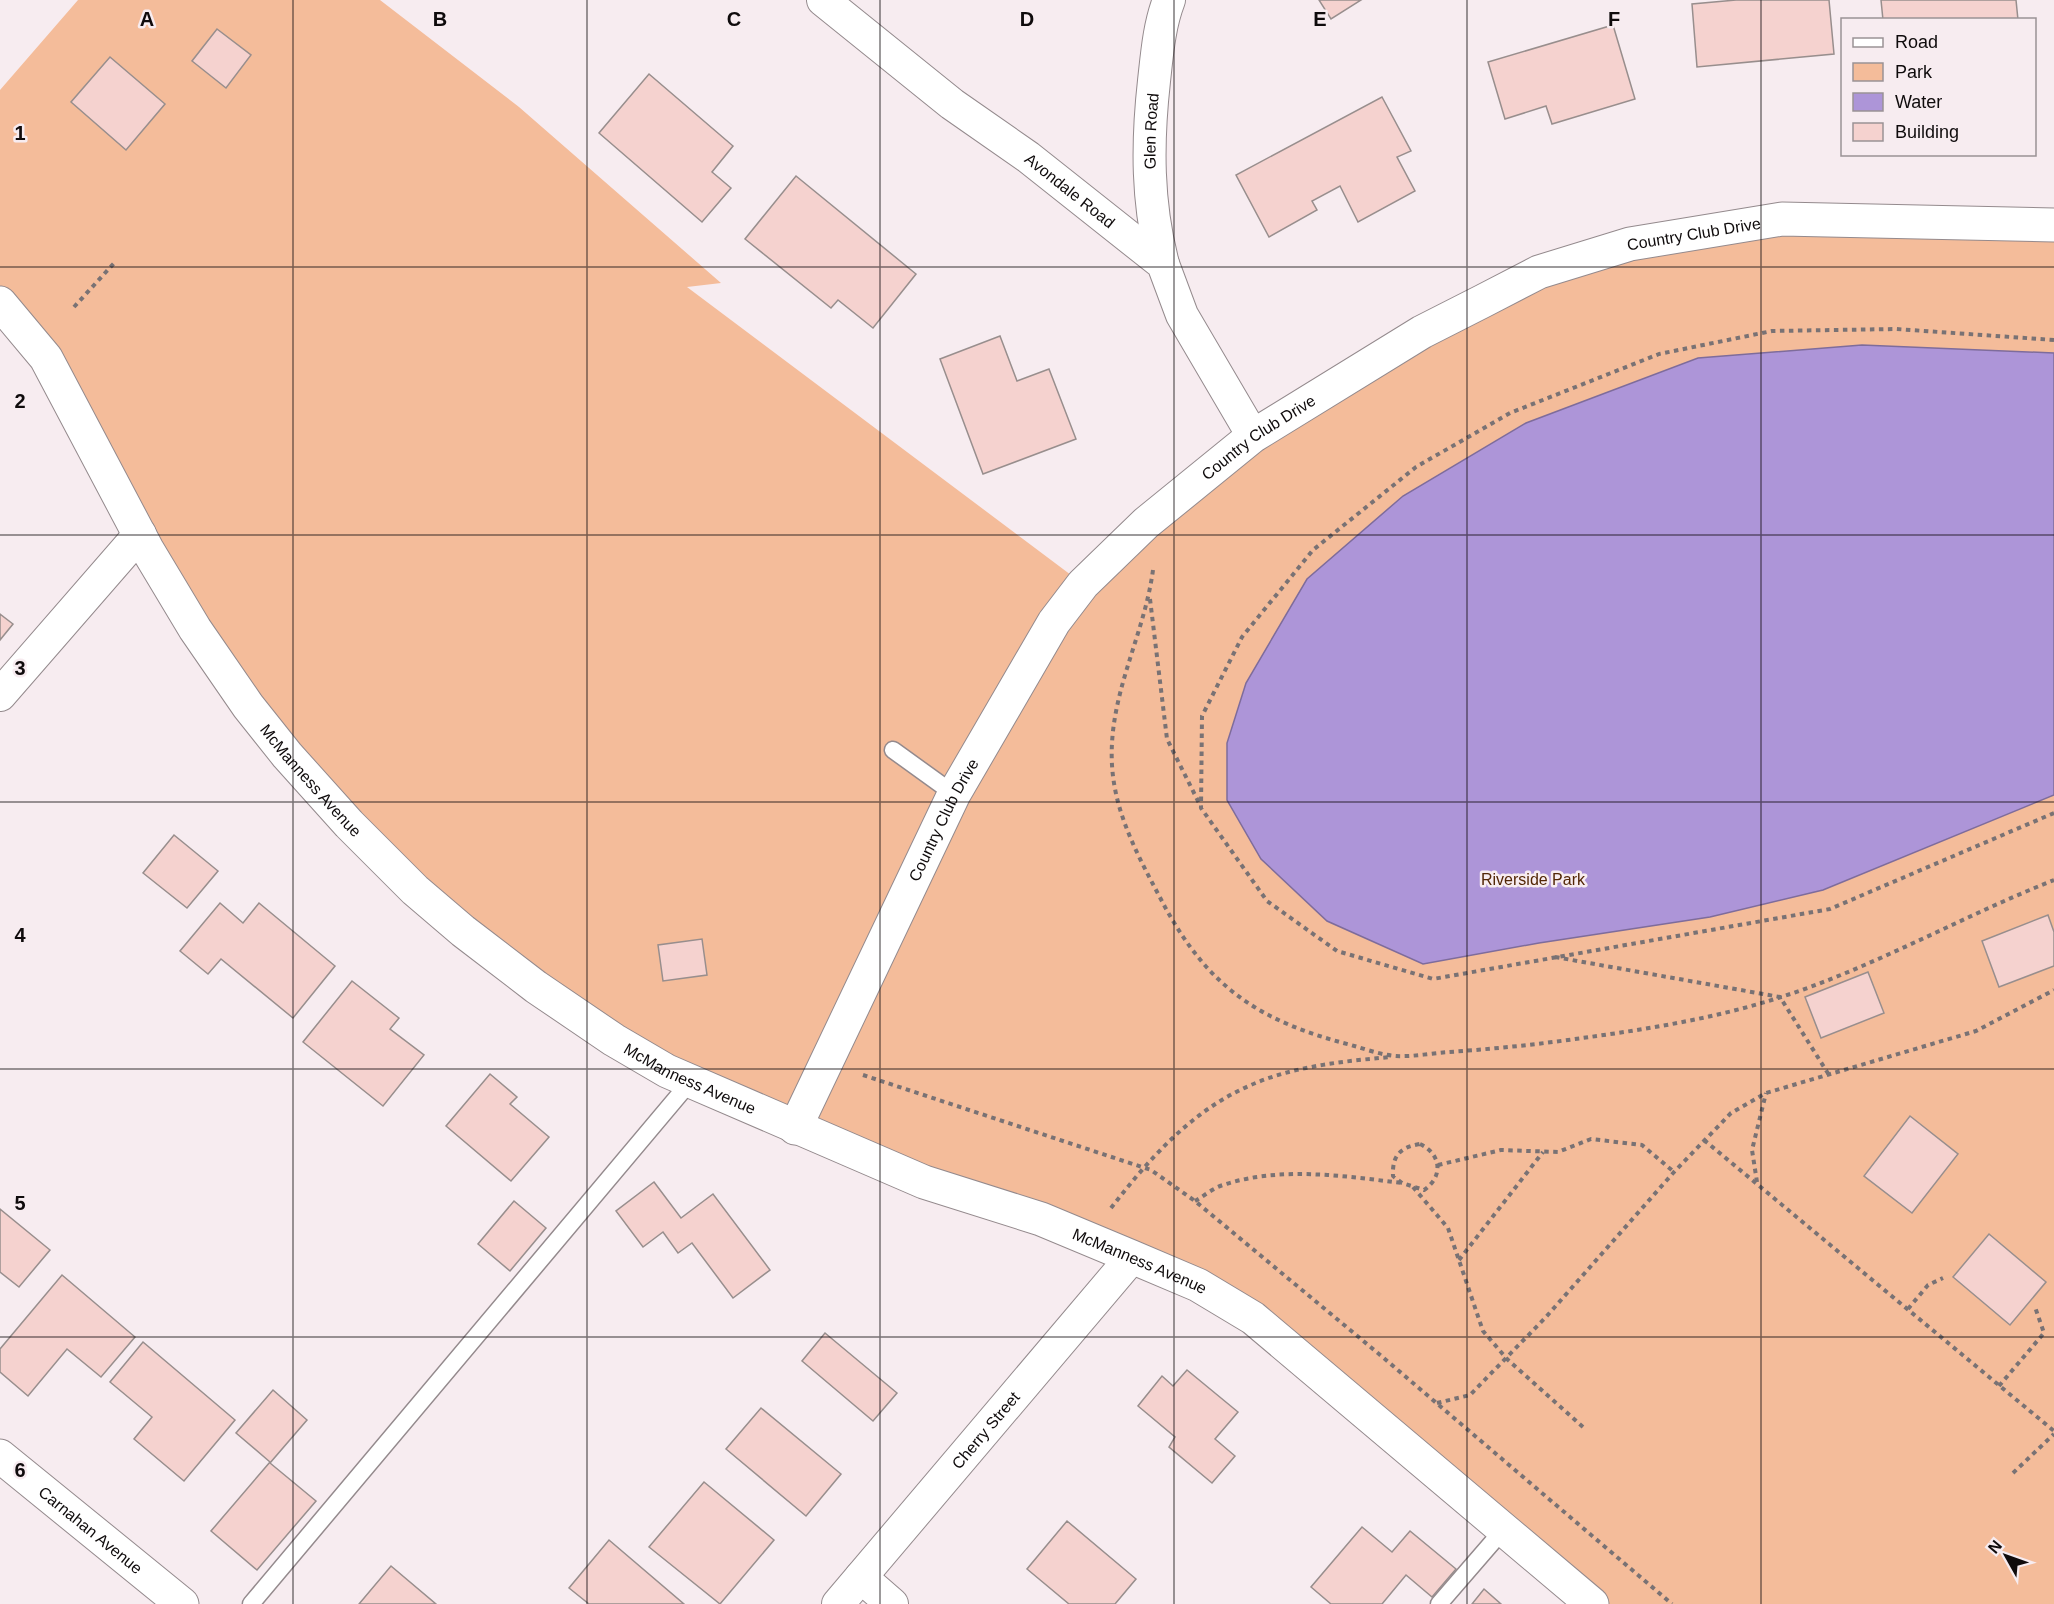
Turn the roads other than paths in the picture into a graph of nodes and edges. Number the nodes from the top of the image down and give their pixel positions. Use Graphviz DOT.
graph roads {
  1 [pos="823,0"];
  2 [pos="1168,0"];
  3 [pos="2054,225"];
  4 [pos="1163,264"];
  5 [pos="0,303"];
  6 [pos="1253,436"];
  7 [pos="140,534"];
  8 [pos="0,695"];
  9 [pos="893,750"];
  10 [pos="954,794"];
  11 [pos="690,1082"];
  12 [pos="795,1128"];
  13 [pos="1132,1257"];
  14 [pos="0,1456"];
  15 [pos="1503,1530"];
  16 [pos="861,1577"];
  17 [pos="182,1604"];
  18 [pos="251,1604"];
  19 [pos="838,1604"];
  20 [pos="892,1604"];
  21 [pos="1438,1604"];
  22 [pos="1592,1604"];
  1 -- 4 [label="street, Avondale Road"];
  2 -- 4 [label="street, Glen Road"];
  3 -- 6 [label="main road, Country Club Drive"];
  4 -- 6 [label="street"];
  5 -- 7 [label="main road, McManness Avenue"];
  6 -- 10 [label="main road, Country Club Drive"];
  7 -- 8 [label="street"];
  7 -- 11 [label="main road, McManness Avenue"];
  9 -- 10 [label="lane"];
  10 -- 12 [label="main road, Country Club Drive"];
  11 -- 12 [label="main road, McManness Avenue"];
  11 -- 18 [label="lane"];
  12 -- 13 [label="main road, McManness Avenue"];
  13 -- 15 [label="main road, McManness Avenue"];
  13 -- 16 [label="street, Cherry Street"];
  14 -- 17 [label="main road, Carnahan Avenue"];
  15 -- 21 [label="lane"];
  15 -- 22 [label="main road, McManness Avenue"];
  16 -- 19 [label="street, Cherry Street"];
  16 -- 20 [label="street"];
}
